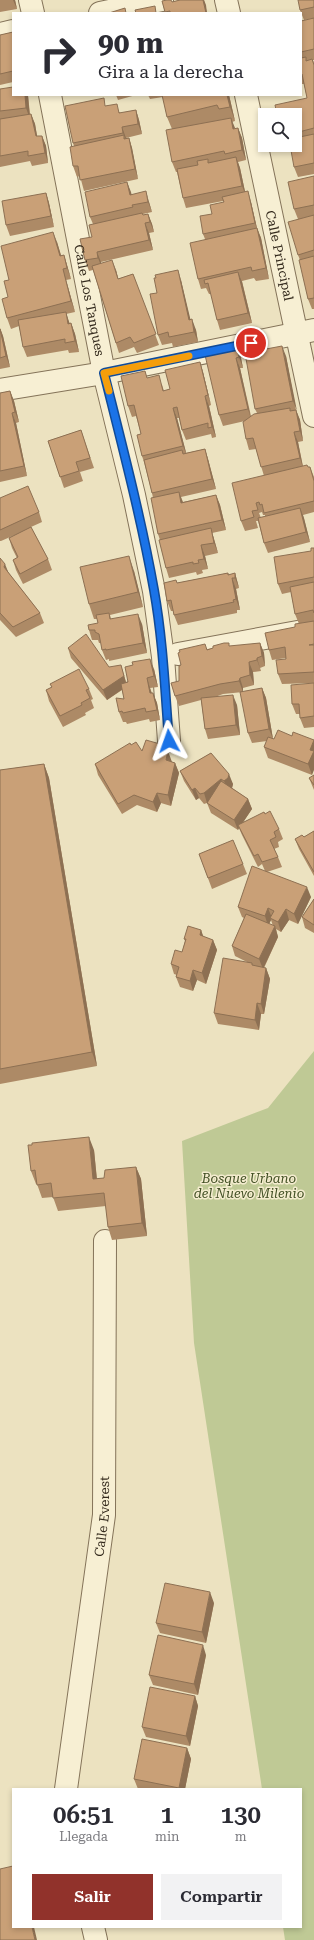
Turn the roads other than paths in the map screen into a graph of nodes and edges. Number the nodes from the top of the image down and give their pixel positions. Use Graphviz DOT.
graph roads {
  1 [pos="30,0"];
  2 [pos="162,0"];
  3 [pos="226,0"];
  4 [pos="33,12"];
  5 [pos="105,12"];
  6 [pos="229,12"];
  7 [pos="12,31"];
  8 [pos="0,34"];
  9 [pos="50,96"];
  10 [pos="246,96"];
  11 [pos="305,332"];
  12 [pos="104,373"];
  13 [pos="0,390"];
  14 [pos="314,416"];
  15 [pos="314,627"];
  16 [pos="163,657"];
  17 [pos="169,741"];
  18 [pos="105,1241"];
  19 [pos="66,1788"];
  20 [pos="92,1928"];
  21 [pos="96,1940"];
  1 -- 4 [label="street"];
  2 -- 5 [label="street"];
  3 -- 6 [label="street"];
  7 -- 8 [label="street"];
  9 -- 12 [label="street, Calle Los Tanques"];
  10 -- 11 [label="street, Calle Principal"];
  11 -- 12 [label="street"];
  11 -- 14 [label="street, Calle Principal"];
  12 -- 13 [label="street"];
  12 -- 16 [label="street, Calle Los Tanques"];
  15 -- 16 [label="street"];
  16 -- 17 [label="street, Calle Los Tanques"];
  18 -- 19 [label="street, Calle Everest"];
  20 -- 21 [label="street"];
}
